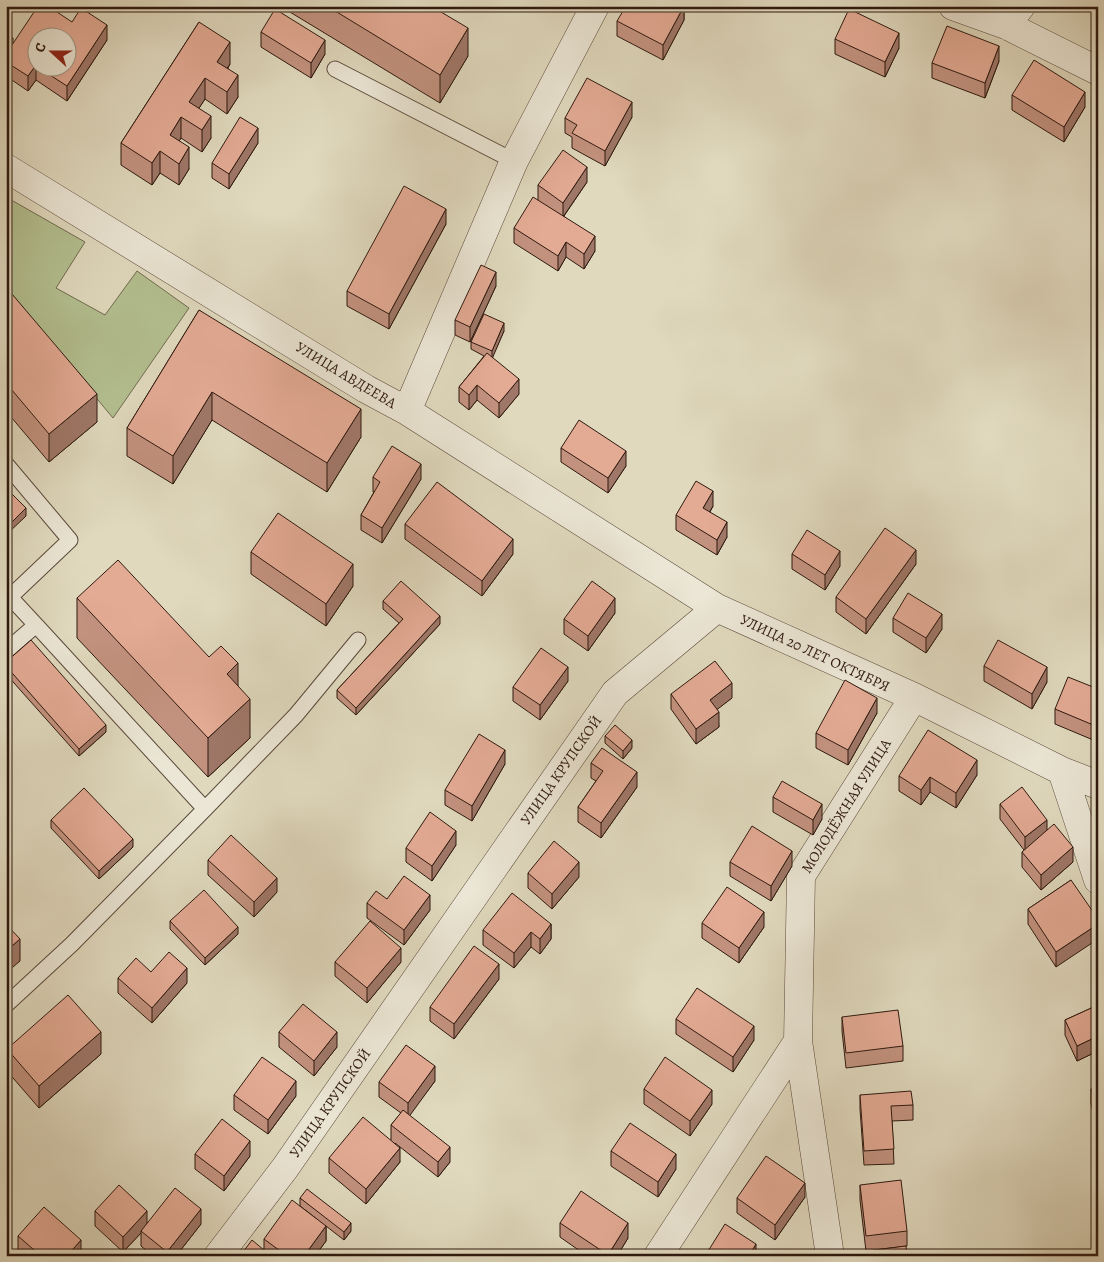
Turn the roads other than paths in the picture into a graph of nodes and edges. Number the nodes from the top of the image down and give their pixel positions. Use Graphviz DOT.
graph roads {
  1 [pos="595,6"];
  2 [pos="954,6"];
  3 [pos="1014,15"];
  4 [pos="335,68"];
  5 [pos="1098,71"];
  6 [pos="514,161"];
  7 [pos="6,168"];
  8 [pos="407,411"];
  9 [pos="6,464"];
  10 [pos="8,596"];
  11 [pos="717,608"];
  12 [pos="36,625"];
  13 [pos="358,640"];
  14 [pos="6,651"];
  15 [pos="914,697"];
  16 [pos="1062,771"];
  17 [pos="1098,785"];
  18 [pos="205,809"];
  19 [pos="1098,880"];
  20 [pos="6,1006"];
  21 [pos="798,1041"];
  22 [pos="218,1256"];
  23 [pos="658,1256"];
  24 [pos="830,1256"];
  1 -- 6 [label="street, УЛИЦА АВДЕЕВА"];
  2 -- 3 [label="street"];
  3 -- 5 [label="street"];
  4 -- 6 [label="lane"];
  6 -- 8 [label="street, УЛИЦА АВДЕЕВА"];
  7 -- 8 [label="street, УЛИЦА АВДЕЕВА"];
  8 -- 11 [label="street"];
  9 -- 10 [label="lane"];
  10 -- 12 [label="lane"];
  11 -- 15 [label="street, УЛИЦА 20 ЛЕТ ОКТЯБРЯ"];
  11 -- 22 [label="street, УЛИЦА КРУПСКОЙ"];
  12 -- 14 [label="lane"];
  12 -- 18 [label="lane"];
  13 -- 18 [label="lane"];
  15 -- 16 [label="street, УЛИЦА 20 ЛЕТ ОКТЯБРЯ"];
  15 -- 21 [label="street, МОЛОДЁЖНАЯ УЛИЦА"];
  16 -- 17 [label="street, УЛИЦА 20 ЛЕТ ОКТЯБРЯ"];
  16 -- 19 [label="street"];
  18 -- 20 [label="lane"];
  21 -- 23 [label="street"];
  21 -- 24 [label="street, МОЛОДЁЖНАЯ УЛИЦА"];
}
